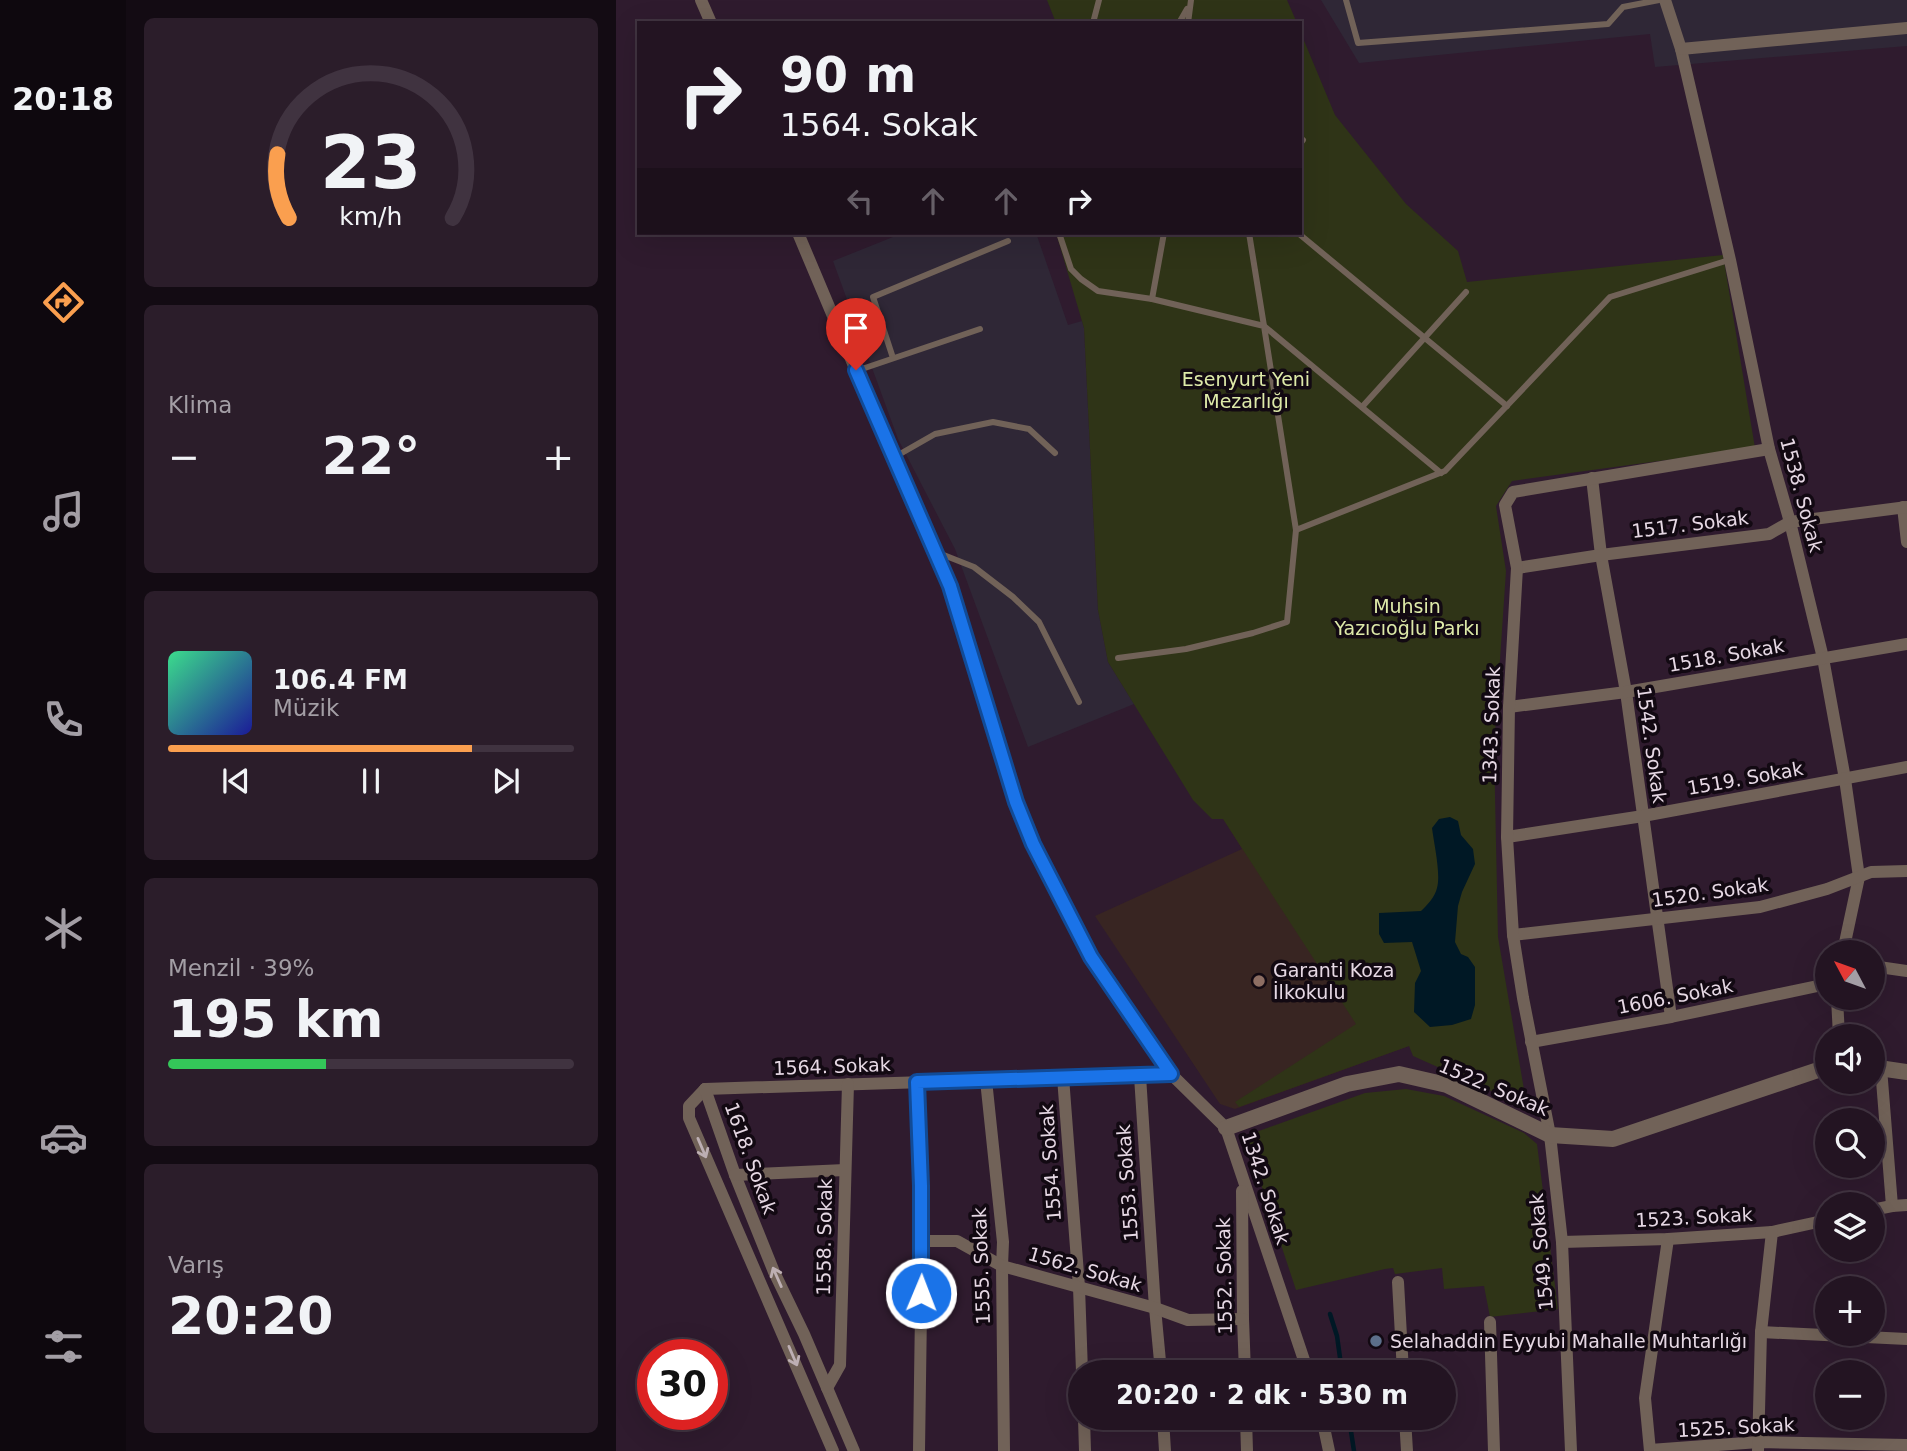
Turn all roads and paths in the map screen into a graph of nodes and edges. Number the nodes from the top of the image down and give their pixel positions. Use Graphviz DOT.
graph roads {
  1 [pos="701,0"];
  2 [pos="1099,0"];
  3 [pos="1346,0"];
  4 [pos="1659,0"];
  5 [pos="1665,0"];
  6 [pos="1191,2"];
  7 [pos="1622,4"];
  8 [pos="710,21"];
  9 [pos="1094,21"];
  10 [pos="1181,21"];
  11 [pos="1188,21"];
  12 [pos="1907,28"];
  13 [pos="1681,49"];
  14 [pos="799,235"];
  15 [pos="1060,235"];
  16 [pos="1164,235"];
  17 [pos="1249,235"];
  18 [pos="1300,235"];
  19 [pos="1009,241"];
  20 [pos="1730,260"];
  21 [pos="1466,292"];
  22 [pos="1152,299"];
  23 [pos="1264,326"];
  24 [pos="980,329"];
  25 [pos="1425,338"];
  26 [pos="894,358"];
  27 [pos="856,370"];
  28 [pos="1507,405"];
  29 [pos="1362,407"];
  30 [pos="1769,449"];
  31 [pos="1055,453"];
  32 [pos="893,458"];
  33 [pos="1441,473"];
  34 [pos="1592,478"];
  35 [pos="1905,507"];
  36 [pos="1790,522"];
  37 [pos="1296,530"];
  38 [pos="1907,542"];
  39 [pos="935,551"];
  40 [pos="1601,555"];
  41 [pos="1517,568"];
  42 [pos="1907,644"];
  43 [pos="1118,658"];
  44 [pos="1824,658"];
  45 [pos="1626,692"];
  46 [pos="1079,702"];
  47 [pos="1509,707"];
  48 [pos="1907,767"];
  49 [pos="1845,779"];
  50 [pos="1643,816"];
  51 [pos="1507,837"];
  52 [pos="1907,872"];
  53 [pos="1859,877"];
  54 [pos="1658,919"];
  55 [pos="1513,936"];
  56 [pos="1846,940"];
  57 [pos="1885,968"];
  58 [pos="1907,971"];
  59 [pos="1815,987"];
  60 [pos="1671,1017"];
  61 [pos="1531,1042"];
  62 [pos="1885,1068"];
  63 [pos="1815,1071"];
  64 [pos="1907,1072"];
  65 [pos="1171,1074"];
  66 [pos="1140,1076"];
  67 [pos="1063,1077"];
  68 [pos="986,1080"];
  69 [pos="917,1082"];
  70 [pos="848,1084"];
  71 [pos="705,1089"];
  72 [pos="1880,1094"];
  73 [pos="1226,1128"];
  74 [pos="1550,1135"];
  75 [pos="845,1170"];
  76 [pos="735,1175"];
  77 [pos="1242,1180"];
  78 [pos="1907,1205"];
  79 [pos="1892,1206"];
  80 [pos="1885,1207"];
  81 [pos="1815,1223"];
  82 [pos="1772,1232"];
  83 [pos="1668,1239"];
  84 [pos="922,1241"];
  85 [pos="1562,1242"];
  86 [pos="1002,1266"];
  87 [pos="1398,1282"];
  88 [pos="1079,1287"];
  89 [pos="1155,1308"];
  90 [pos="1243,1319"];
  91 [pos="1490,1322"];
  92 [pos="1762,1332"];
  93 [pos="1907,1339"];
  94 [pos="1082,1360"];
  95 [pos="1160,1360"];
  96 [pos="1245,1360"];
  97 [pos="1304,1360"];
  98 [pos="1402,1360"];
  99 [pos="827,1388"];
  100 [pos="1084,1430"];
  101 [pos="1164,1430"];
  102 [pos="1246,1430"];
  103 [pos="1325,1430"];
  104 [pos="1406,1430"];
  105 [pos="1907,1445"];
  106 [pos="1759,1446"];
  107 [pos="833,1451"];
  108 [pos="854,1451"];
  109 [pos="919,1451"];
  110 [pos="1004,1451"];
  111 [pos="1085,1451"];
  112 [pos="1165,1451"];
  113 [pos="1247,1451"];
  114 [pos="1329,1451"];
  115 [pos="1407,1451"];
  116 [pos="1494,1451"];
  117 [pos="1571,1451"];
  118 [pos="1650,1451"];
  1 -- 8 [label="street"];
  2 -- 9 [label="lane"];
  3 -- 7 [label="lane"];
  4 -- 7 [label="lane"];
  5 -- 13 [label="street, 1538. Sokak"];
  6 -- 10 [label="lane"];
  6 -- 11 [label="lane"];
  12 -- 13 [label="street"];
  13 -- 20 [label="street, 1538. Sokak"];
  14 -- 27 [label="street, 1342. Sokak"];
  15 -- 22 [label="lane"];
  16 -- 22 [label="lane"];
  17 -- 23 [label="lane"];
  18 -- 25 [label="lane"];
  19 -- 26 [label="lane"];
  20 -- 28 [label="lane"];
  20 -- 30 [label="street, 1538. Sokak"];
  21 -- 25 [label="lane"];
  22 -- 23 [label="lane"];
  23 -- 29 [label="lane"];
  23 -- 37 [label="lane"];
  24 -- 26 [label="lane"];
  25 -- 28 [label="lane"];
  25 -- 29 [label="lane"];
  26 -- 27 [label="lane"];
  27 -- 32 [label="street, 1342. Sokak"];
  28 -- 33 [label="lane"];
  29 -- 33 [label="lane"];
  30 -- 34 [label="street, 1343. Sokak"];
  30 -- 36 [label="street, 1538. Sokak"];
  31 -- 32 [label="lane"];
  32 -- 39 [label="street, 1342. Sokak"];
  33 -- 37 [label="lane"];
  34 -- 40 [label="street, 1542. Sokak"];
  34 -- 41 [label="street, 1343. Sokak"];
  35 -- 36 [label="street, 1517. Sokak"];
  35 -- 38 [label="street"];
  36 -- 40 [label="street, 1517. Sokak"];
  36 -- 44 [label="street, 1538. Sokak"];
  37 -- 43 [label="lane"];
  39 -- 46 [label="lane"];
  39 -- 65 [label="street, 1342. Sokak"];
  40 -- 41 [label="street, 1517. Sokak"];
  40 -- 45 [label="street, 1542. Sokak"];
  41 -- 47 [label="street, 1343. Sokak"];
  42 -- 44 [label="street, 1518. Sokak"];
  44 -- 45 [label="street, 1518. Sokak"];
  44 -- 49 [label="street, 1538. Sokak"];
  45 -- 47 [label="street, 1518. Sokak"];
  45 -- 50 [label="street, 1542. Sokak"];
  47 -- 51 [label="street, 1343. Sokak"];
  48 -- 49 [label="street, 1519. Sokak"];
  49 -- 50 [label="street, 1519. Sokak"];
  49 -- 53 [label="street, 1538. Sokak"];
  50 -- 51 [label="street, 1519. Sokak"];
  50 -- 54 [label="street, 1542. Sokak"];
  51 -- 55 [label="street, 1343. Sokak"];
  52 -- 53 [label="street, 1520. Sokak"];
  53 -- 54 [label="street, 1520. Sokak"];
  53 -- 56 [label="street, 1538. Sokak"];
  54 -- 55 [label="street, 1520. Sokak"];
  54 -- 60 [label="street, 1542. Sokak"];
  55 -- 61 [label="street, 1343. Sokak"];
  57 -- 58 [label="street"];
  59 -- 60 [label="street, 1606. Sokak"];
  60 -- 61 [label="street, 1606. Sokak"];
  61 -- 74 [label="street, 1343. Sokak"];
  62 -- 64 [label="street"];
  63 -- 74 [label="street, 1522. Sokak"];
  65 -- 66 [label="street, 1564. Sokak"];
  65 -- 73 [label="street, 1342. Sokak"];
  66 -- 67 [label="street, 1564. Sokak"];
  66 -- 89 [label="street, 1553. Sokak"];
  67 -- 68 [label="street, 1564. Sokak"];
  67 -- 88 [label="street, 1554. Sokak"];
  68 -- 69 [label="street, 1564. Sokak"];
  68 -- 86 [label="street, 1555. Sokak"];
  69 -- 70 [label="street, 1564. Sokak"];
  69 -- 84 [label="street"];
  70 -- 71 [label="street, 1564. Sokak"];
  70 -- 75 [label="street, 1558. Sokak"];
  71 -- 76 [label="street, 1618. Sokak"];
  71 -- 107 [label="street, 1618. Sokak, one-way"];
  72 -- 79 [label="street"];
  73 -- 74 [label="street, 1522. Sokak"];
  73 -- 77 [label="street, 1342. Sokak"];
  74 -- 85 [label="street, 1549. Sokak"];
  75 -- 76 [label="street"];
  75 -- 99 [label="street, 1558. Sokak"];
  99 -- 76 [label="street, 1618. Sokak, one-way"];
  77 -- 90 [label="street, 1552. Sokak"];
  77 -- 97 [label="street, 1342. Sokak"];
  78 -- 79 [label="street"];
  79 -- 80 [label="street"];
  81 -- 82 [label="street, 1523. Sokak"];
  82 -- 83 [label="street, 1523. Sokak"];
  82 -- 92 [label="street"];
  83 -- 85 [label="street, 1523. Sokak"];
  83 -- 118 [label="street"];
  84 -- 86 [label="street, 1562. Sokak"];
  84 -- 109 [label="street"];
  85 -- 117 [label="street, 1549. Sokak"];
  86 -- 88 [label="street, 1562. Sokak"];
  86 -- 110 [label="street, 1555. Sokak"];
  87 -- 98 [label="street"];
  88 -- 89 [label="street, 1562. Sokak"];
  88 -- 94 [label="street, 1554. Sokak"];
  89 -- 90 [label="street, 1562. Sokak"];
  89 -- 95 [label="street, 1553. Sokak"];
  90 -- 96 [label="street, 1552. Sokak"];
  91 -- 116 [label="street"];
  92 -- 93 [label="street"];
  92 -- 106 [label="street"];
  99 -- 108 [label="street, 1618. Sokak"];
  100 -- 111 [label="street"];
  101 -- 112 [label="street"];
  102 -- 113 [label="street"];
  103 -- 114 [label="street"];
  104 -- 115 [label="street"];
  105 -- 106 [label="street, 1525. Sokak"];
  106 -- 118 [label="street, 1525. Sokak"];
}
